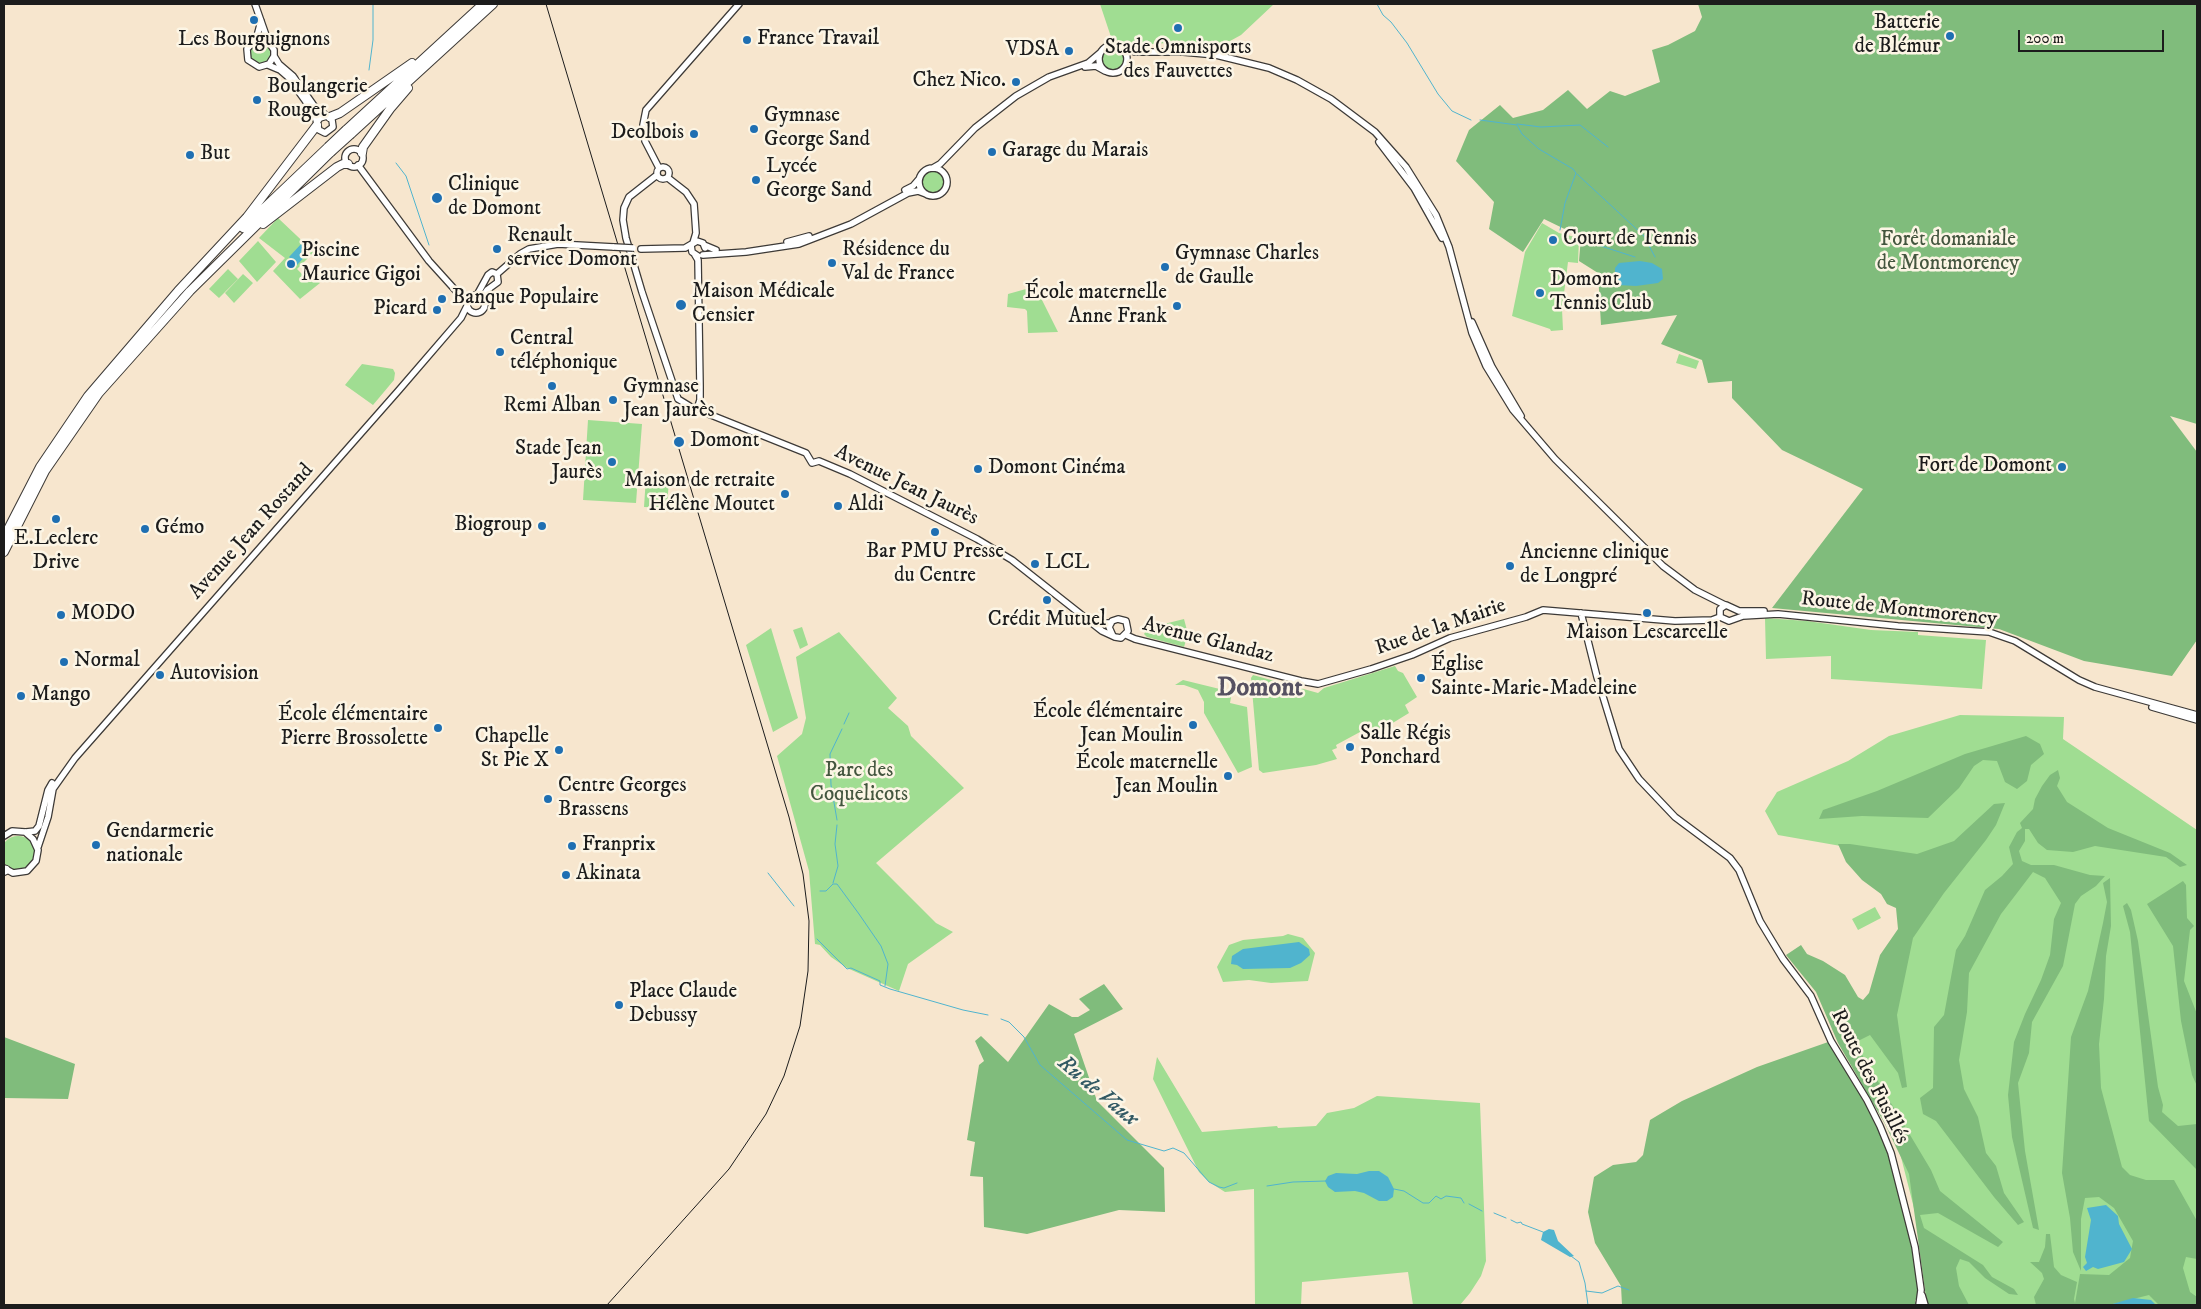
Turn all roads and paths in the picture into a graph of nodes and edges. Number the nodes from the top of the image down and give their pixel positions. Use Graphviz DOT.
graph roads {
  1 [pos="255,4"];
  2 [pos="483,4"];
  3 [pos="493,4"];
  4 [pos="739,4"];
  5 [pos="261,19"];
  6 [pos="471,20"];
  7 [pos="256,40"];
  8 [pos="268,41"];
  9 [pos="1122,48"];
  10 [pos="1100,52"];
  11 [pos="1148,53"];
  12 [pos="274,56"];
  13 [pos="1127,63"];
  14 [pos="268,65"];
  15 [pos="1105,70"];
  16 [pos="994,112"];
  17 [pos="328,117"];
  18 [pos="317,124"];
  19 [pos="330,131"];
  20 [pos="329,149"];
  21 [pos="953,150"];
  22 [pos="348,152"];
  23 [pos="362,154"];
  24 [pos="348,164"];
  25 [pos="358,165"];
  26 [pos="659,168"];
  27 [pos="933,168"];
  28 [pos="657,175"];
  29 [pos="945,175"];
  30 [pos="668,178"];
  31 [pos="919,179"];
  32 [pos="926,194"];
  33 [pos="696,233"];
  34 [pos="703,243"];
  35 [pos="692,244"];
  36 [pos="641,249"];
  37 [pos="694,255"];
  38 [pos="702,255"];
  39 [pos="497,274"];
  40 [pos="454,288"];
  41 [pos="190,291"];
  42 [pos="470,296"];
  43 [pos="480,296"];
  44 [pos="467,305"];
  45 [pos="471,312"];
  46 [pos="461,318"];
  47 [pos="136,340"];
  48 [pos="697,409"];
  49 [pos="4,536"];
  50 [pos="4,552"];
  51 [pos="1715,600"];
  52 [pos="1725,605"];
  53 [pos="1733,607"];
  54 [pos="1581,613"];
  55 [pos="1720,613"];
  56 [pos="1778,614"];
  57 [pos="1086,617"];
  58 [pos="1733,618"];
  59 [pos="1111,623"];
  60 [pos="1126,635"];
  61 [pos="1113,636"];
  62 [pos="1312,683"];
  63 [pos="2122,696"];
  64 [pos="2197,715"];
  65 [pos="2197,720"];
  66 [pos="68,767"];
  67 [pos="25,832"];
  68 [pos="4,836"];
  69 [pos="38,847"];
  70 [pos="5,870"];
  71 [pos="1922,1304"];
  1 -- 5 [label="main road"];
  2 -- 6 [label="highway"];
  3 -- 6 [label="highway"];
  4 -- 26 [label="main road"];
  5 -- 7 [label="main road"];
  5 -- 8 [label="main road"];
  6 -- 17 [label="highway"];
  6 -- 20 [label="highway, bridge"];
  6 -- 23 [label="highway"];
  7 -- 8 [label="main road"];
  7 -- 14 [label="main road"];
  8 -- 12 [label="main road"];
  9 -- 10 [label="main road"];
  9 -- 11 [label="main road"];
  9 -- 13 [label="main road"];
  10 -- 15 [label="main road"];
  10 -- 16 [label="main road"];
  11 -- 13 [label="main road"];
  11 -- 51 [label="main road"];
  12 -- 14 [label="main road"];
  12 -- 17 [label="main road"];
  13 -- 15 [label="main road"];
  14 -- 18 [label="main road"];
  15 -- 16 [label="main road"];
  16 -- 21 [label="main road"];
  17 -- 18 [label="main road"];
  17 -- 19 [label="main road"];
  18 -- 19 [label="main road"];
  18 -- 47 [label="highway"];
  19 -- 22 [label="main road"];
  20 -- 41 [label="highway"];
  20 -- 47 [label="highway"];
  21 -- 27 [label="main road"];
  21 -- 29 [label="main road"];
  22 -- 23 [label="main road"];
  22 -- 24 [label="main road"];
  23 -- 25 [label="main road"];
  24 -- 25 [label="main road"];
  24 -- 41 [label="highway"];
  25 -- 40 [label="main road"];
  26 -- 28 [label="main road"];
  26 -- 30 [label="main road"];
  27 -- 29 [label="main road"];
  27 -- 31 [label="main road"];
  28 -- 30 [label="main road"];
  28 -- 48 [label="main road, Avenue Jean Jaurès"];
  29 -- 32 [label="main road"];
  30 -- 33 [label="main road"];
  31 -- 32 [label="main road"];
  31 -- 34 [label="main road"];
  32 -- 38 [label="main road"];
  33 -- 34 [label="main road"];
  33 -- 35 [label="main road"];
  34 -- 35 [label="main road"];
  34 -- 38 [label="main road"];
  35 -- 36 [label="main road"];
  35 -- 37 [label="main road"];
  36 -- 37 [label="main road"];
  36 -- 39 [label="main road, bridge"];
  37 -- 38 [label="main road"];
  37 -- 48 [label="main road"];
  39 -- 43 [label="main road"];
  39 -- 43 [label="main road"];
  40 -- 42 [label="main road"];
  40 -- 44 [label="main road"];
  41 -- 50 [label="highway"];
  42 -- 43 [label="main road"];
  42 -- 44 [label="main road"];
  43 -- 45 [label="main road"];
  44 -- 45 [label="main road"];
  44 -- 46 [label="main road, Avenue Jean Rostand"];
  45 -- 46 [label="main road, Avenue Jean Rostand"];
  46 -- 66 [label="main road, Avenue Jean Rostand"];
  47 -- 49 [label="highway"];
  48 -- 57 [label="main road, Avenue Jean Jaurès"];
  51 -- 52 [label="main road"];
  51 -- 55 [label="main road"];
  52 -- 53 [label="main road"];
  52 -- 55 [label="main road"];
  53 -- 56 [label="main road, Route de Montmorency"];
  53 -- 58 [label="main road"];
  54 -- 55 [label="main road, Rue de la Mairie"];
  54 -- 62 [label="main road, Rue de la Mairie"];
  54 -- 71 [label="main road, Route des Fusillés"];
  55 -- 58 [label="main road"];
  56 -- 58 [label="main road, Route de Montmorency"];
  56 -- 63 [label="main road, Route de Montmorency"];
  57 -- 59 [label="main road, Avenue Jean Jaurès"];
  57 -- 61 [label="main road, Avenue Jean Jaurès"];
  59 -- 60 [label="main road"];
  59 -- 61 [label="main road"];
  60 -- 61 [label="main road"];
  60 -- 62 [label="main road, Avenue Glandaz"];
  63 -- 64 [label="main road, Route de Montmorency"];
  63 -- 65 [label="main road, Route de Montmorency"];
  66 -- 67 [label="main road, Avenue Jean Rostand"];
  66 -- 69 [label="main road, Avenue Jean Rostand"];
  67 -- 68 [label="main road"];
  67 -- 69 [label="main road"];
  69 -- 70 [label="main road, Avenue Jean Rostand"];
}
